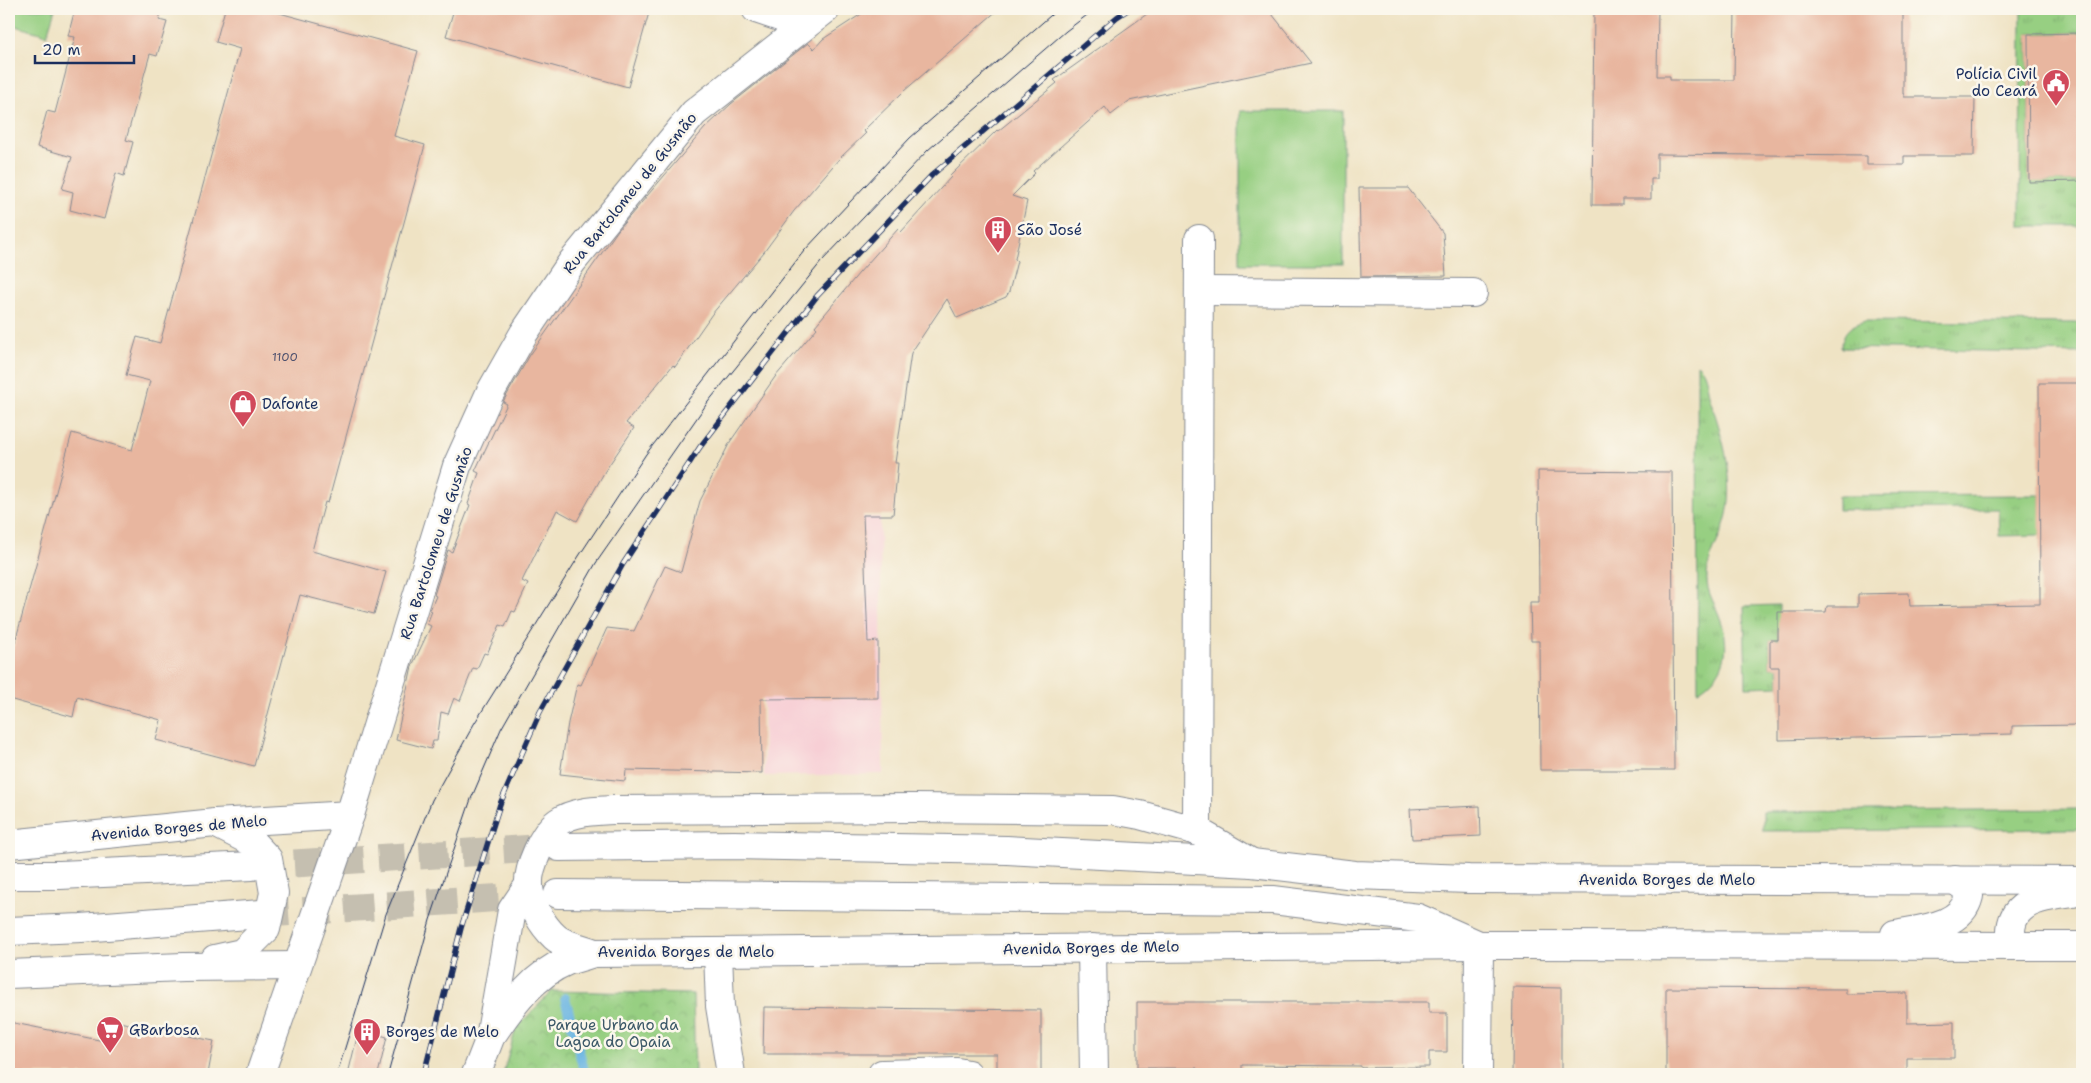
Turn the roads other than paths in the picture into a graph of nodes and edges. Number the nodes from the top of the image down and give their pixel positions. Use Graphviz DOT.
graph roads {
  1 [pos="756,9"];
  2 [pos="826,9"];
  3 [pos="803,25"];
  4 [pos="1199,239"];
  5 [pos="1200,291"];
  6 [pos="1473,293"];
  7 [pos="350,815"];
  8 [pos="215,823"];
  9 [pos="1197,831"];
  10 [pos="9,844"];
  11 [pos="559,846"];
  12 [pos="1252,863"];
  13 [pos="252,866"];
  14 [pos="9,875"];
  15 [pos="1955,880"];
  16 [pos="2082,880"];
  17 [pos="528,885"];
  18 [pos="2082,891"];
  19 [pos="558,894"];
  20 [pos="261,914"];
  21 [pos="9,931"];
  22 [pos="1479,945"];
  23 [pos="1840,946"];
  24 [pos="2012,946"];
  25 [pos="2082,946"];
  26 [pos="1092,948"];
  27 [pos="718,952"];
  28 [pos="594,953"];
  29 [pos="297,966"];
  30 [pos="183,967"];
  31 [pos="9,974"];
  32 [pos="490,1038"];
  33 [pos="260,1074"];
  34 [pos="476,1074"];
  35 [pos="731,1074"];
  36 [pos="882,1074"];
  37 [pos="968,1074"];
  38 [pos="1094,1074"];
  39 [pos="1478,1074"];
  1 -- 3 [label="street"];
  2 -- 3 [label="street, Rua Bartolomeu de Gusmão"];
  3 -- 7 [label="street, Rua Bartolomeu de Gusmão"];
  4 -- 5 [label="street"];
  5 -- 6 [label="street"];
  5 -- 9 [label="street"];
  7 -- 8 [label="street, Avenida Borges de Melo"];
  7 -- 29 [label="street, Rua Bartolomeu de Gusmão"];
  8 -- 10 [label="street, Avenida Borges de Melo"];
  8 -- 30 [label="street"];
  9 -- 12 [label="street, Avenida Borges de Melo"];
  9 -- 17 [label="street, Avenida Borges de Melo"];
  11 -- 12 [label="street, Avenida Borges de Melo"];
  12 -- 15 [label="street, Avenida Borges de Melo"];
  13 -- 14 [label="street"];
  15 -- 16 [label="street, Avenida Borges de Melo"];
  15 -- 23 [label="street"];
  17 -- 28 [label="street, Avenida Borges de Melo"];
  17 -- 32 [label="street"];
  18 -- 24 [label="street"];
  19 -- 22 [label="street, Avenida Borges de Melo"];
  20 -- 21 [label="street"];
  22 -- 23 [label="street, Avenida Borges de Melo"];
  22 -- 26 [label="street, Avenida Borges de Melo"];
  22 -- 39 [label="street"];
  23 -- 24 [label="street, Avenida Borges de Melo"];
  24 -- 25 [label="street, Avenida Borges de Melo"];
  26 -- 27 [label="street, Avenida Borges de Melo"];
  26 -- 38 [label="street"];
  27 -- 28 [label="street, Avenida Borges de Melo"];
  27 -- 35 [label="street"];
  28 -- 32 [label="street"];
  29 -- 30 [label="street"];
  29 -- 33 [label="street, Rua Bartolomeu de Gusmão"];
  30 -- 31 [label="street"];
  32 -- 34 [label="street"];
  36 -- 37 [label="street"];
}
